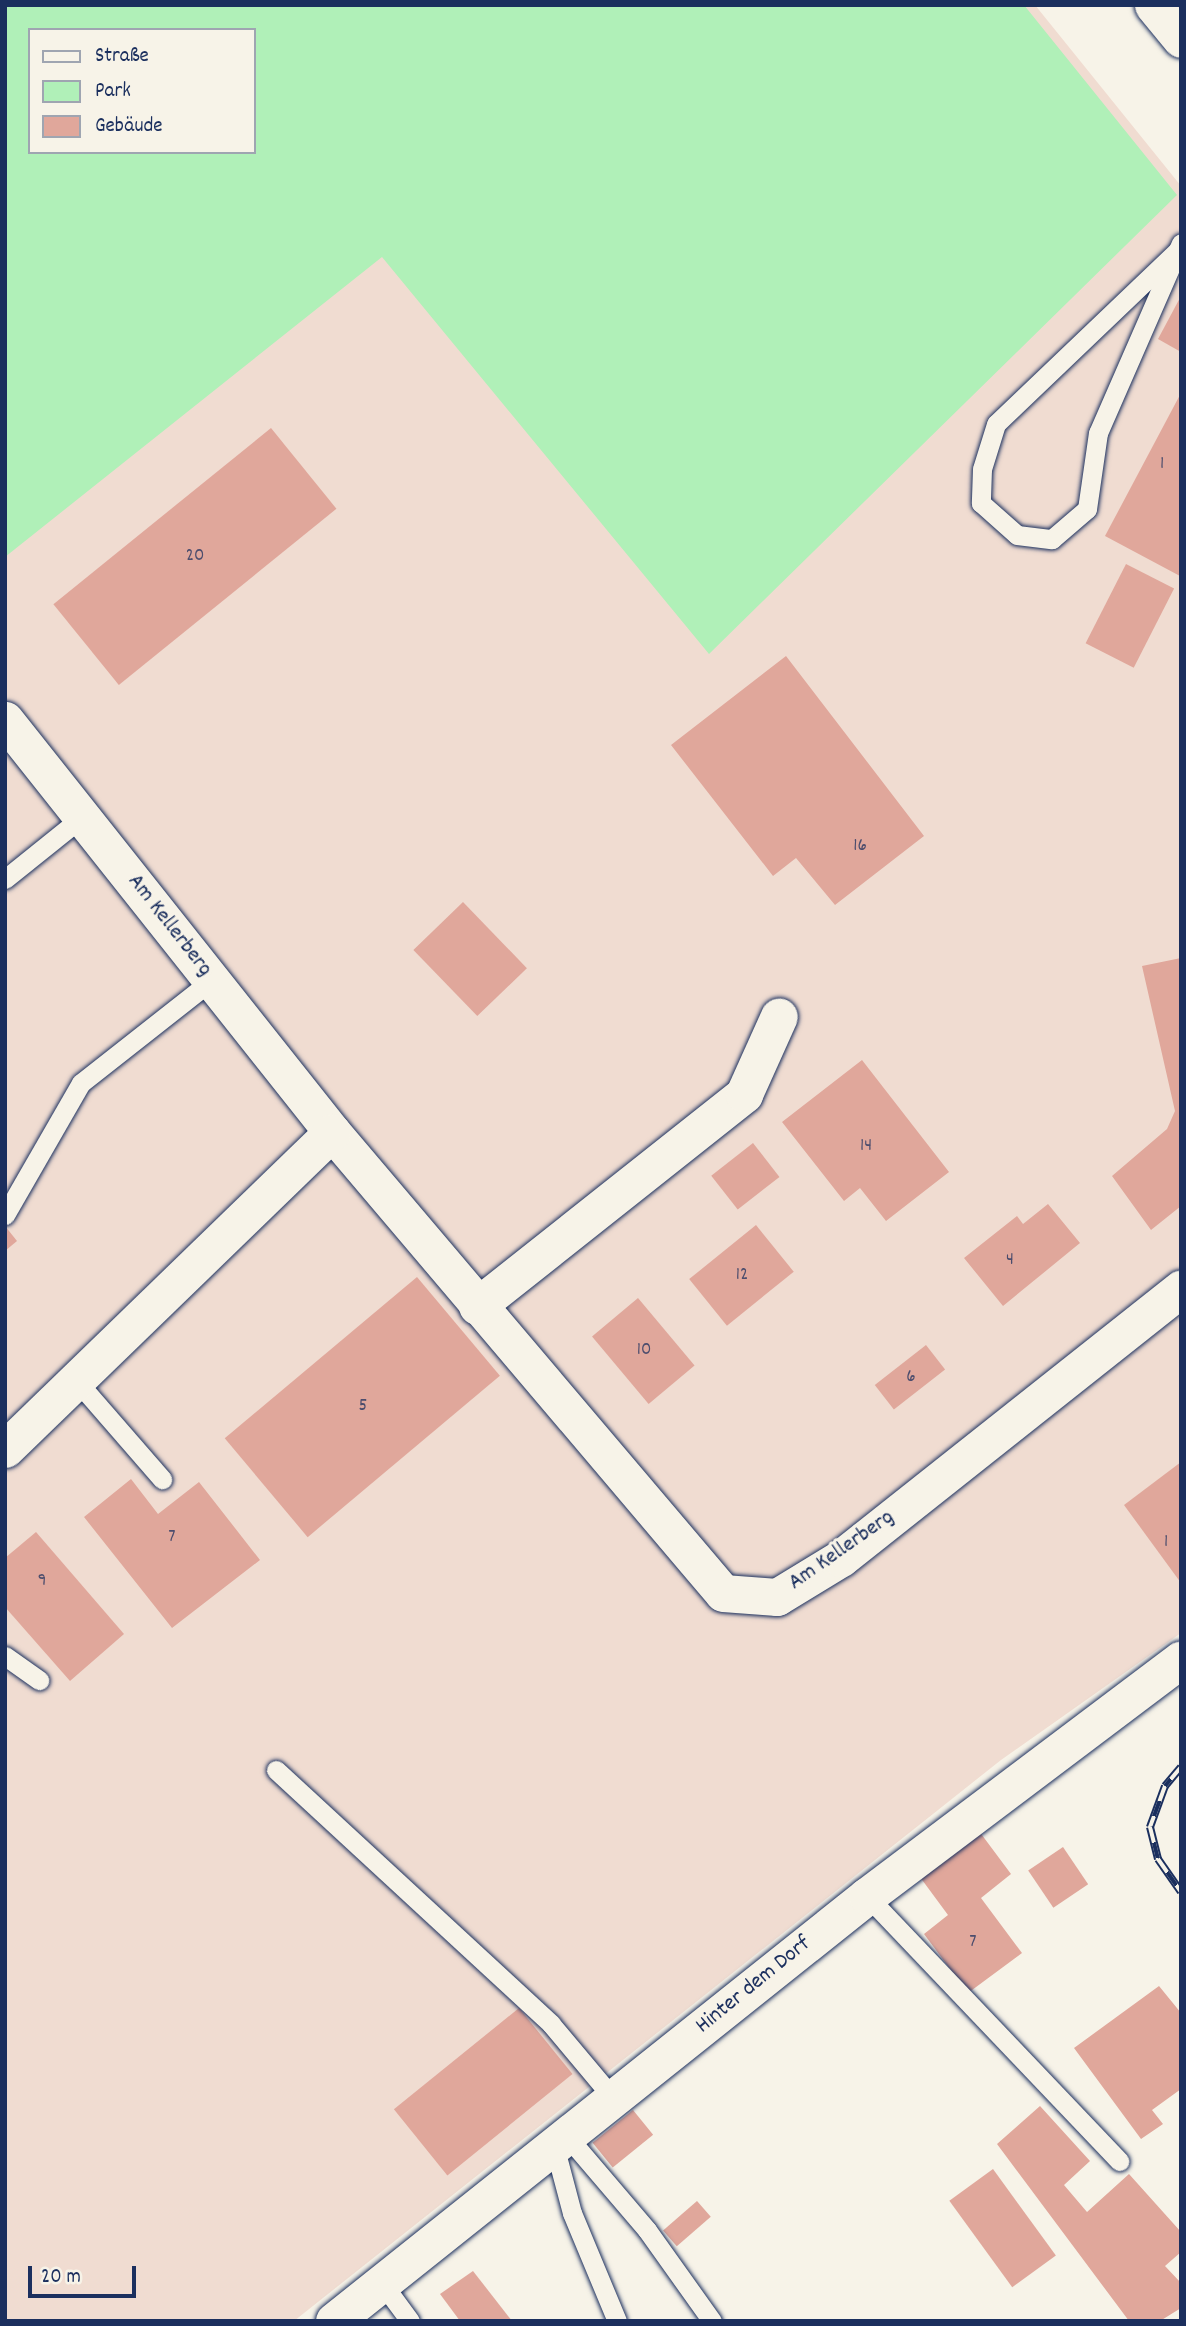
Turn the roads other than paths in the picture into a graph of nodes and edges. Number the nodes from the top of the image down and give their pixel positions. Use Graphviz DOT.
graph roads {
  1 [pos="1153,5"];
  2 [pos="1181,39"];
  3 [pos="1179,247"];
  4 [pos="5,720"];
  5 [pos="82,817"];
  6 [pos="5,879"];
  7 [pos="212,980"];
  8 [pos="779,1016"];
  9 [pos="332,1132"];
  10 [pos="5,1215"];
  11 [pos="1181,1289"];
  12 [pos="477,1306"];
  13 [pos="75,1379"];
  14 [pos="5,1449"];
  15 [pos="162,1479"];
  16 [pos="5,1656"];
  17 [pos="1181,1659"];
  18 [pos="39,1680"];
  19 [pos="276,1770"];
  20 [pos="867,1896"];
  21 [pos="614,2099"];
  22 [pos="560,2140"];
  23 [pos="1119,2161"];
  24 [pos="382,2283"];
  25 [pos="334,2321"];
  26 [pos="411,2321"];
  27 [pos="617,2321"];
  28 [pos="712,2321"];
  1 -- 2 [label="street"];
  3 -- 3 [label="lane"];
  4 -- 5 [label="street, Am Kellerberg"];
  5 -- 6 [label="lane"];
  5 -- 7 [label="street, Am Kellerberg"];
  7 -- 9 [label="street, Am Kellerberg"];
  7 -- 10 [label="lane"];
  8 -- 12 [label="street"];
  9 -- 12 [label="street, Am Kellerberg"];
  9 -- 13 [label="street"];
  11 -- 12 [label="street, Am Kellerberg"];
  13 -- 14 [label="street"];
  13 -- 15 [label="lane"];
  16 -- 18 [label="lane"];
  17 -- 20 [label="street, Hinter dem Dorf"];
  19 -- 21 [label="lane"];
  20 -- 21 [label="street, Hinter dem Dorf"];
  20 -- 23 [label="lane"];
  21 -- 22 [label="street, Hinter dem Dorf"];
  22 -- 24 [label="street, Hinter dem Dorf"];
  22 -- 27 [label="lane"];
  22 -- 28 [label="lane"];
  24 -- 25 [label="street, Hinter dem Dorf"];
  24 -- 26 [label="lane"];
}
